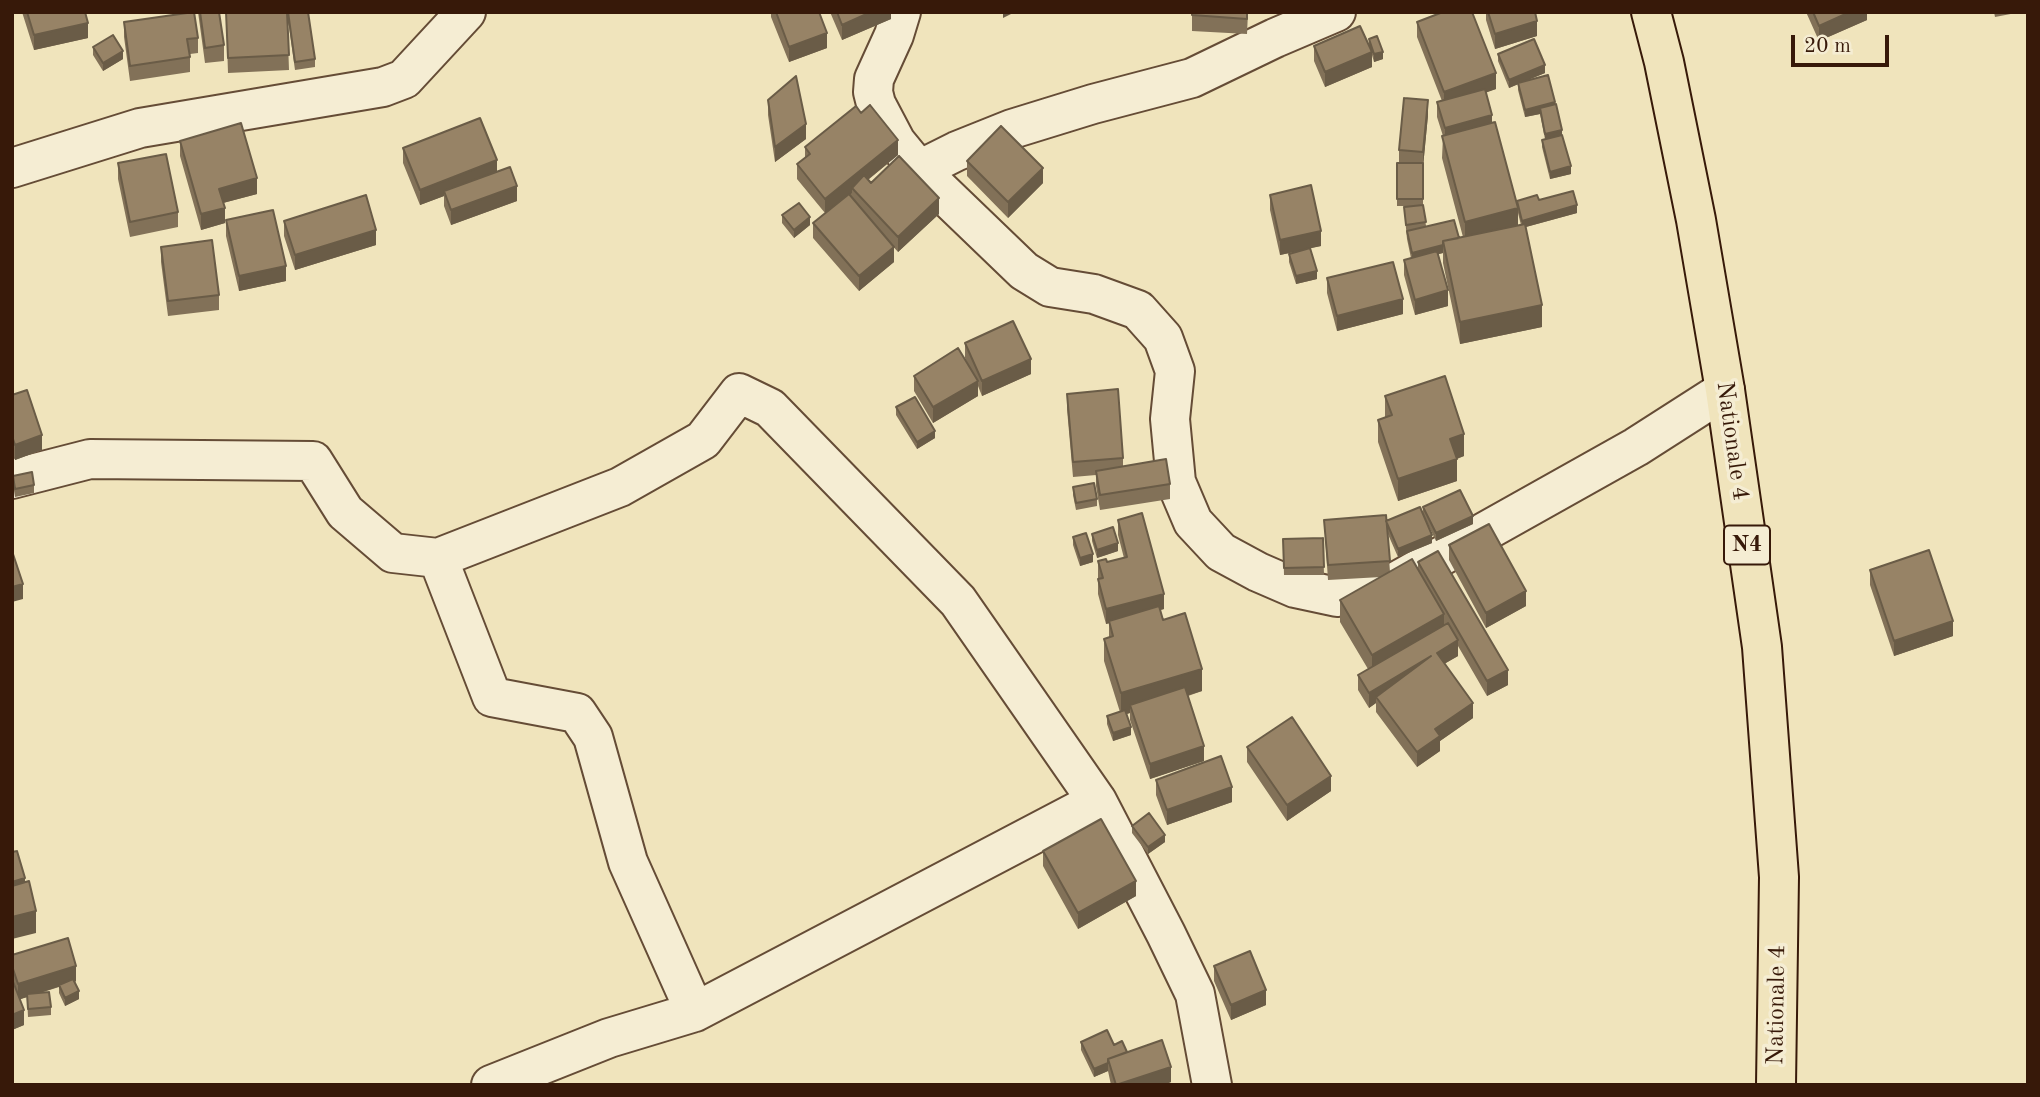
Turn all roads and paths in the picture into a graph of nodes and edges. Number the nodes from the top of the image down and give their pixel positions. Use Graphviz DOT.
graph roads {
  1 [pos="466,12"];
  2 [pos="901,12"];
  3 [pos="1336,12"];
  4 [pos="1651,12"];
  5 [pos="12,168"];
  6 [pos="919,170"];
  7 [pos="1725,390"];
  8 [pos="12,479"];
  9 [pos="438,558"];
  10 [pos="1097,801"];
  11 [pos="695,1012"];
  12 [pos="491,1085"];
  13 [pos="1212,1085"];
  14 [pos="1776,1085"];
  1 -- 5 [label="street"];
  2 -- 6 [label="street"];
  3 -- 6 [label="street"];
  4 -- 7 [label="highway, Nationale 4 / N4"];
  6 -- 7 [label="street"];
  7 -- 14 [label="highway, Nationale 4 / N4"];
  8 -- 9 [label="street"];
  9 -- 10 [label="street"];
  9 -- 11 [label="street"];
  10 -- 11 [label="street"];
  10 -- 13 [label="street"];
  11 -- 12 [label="street"];
}
